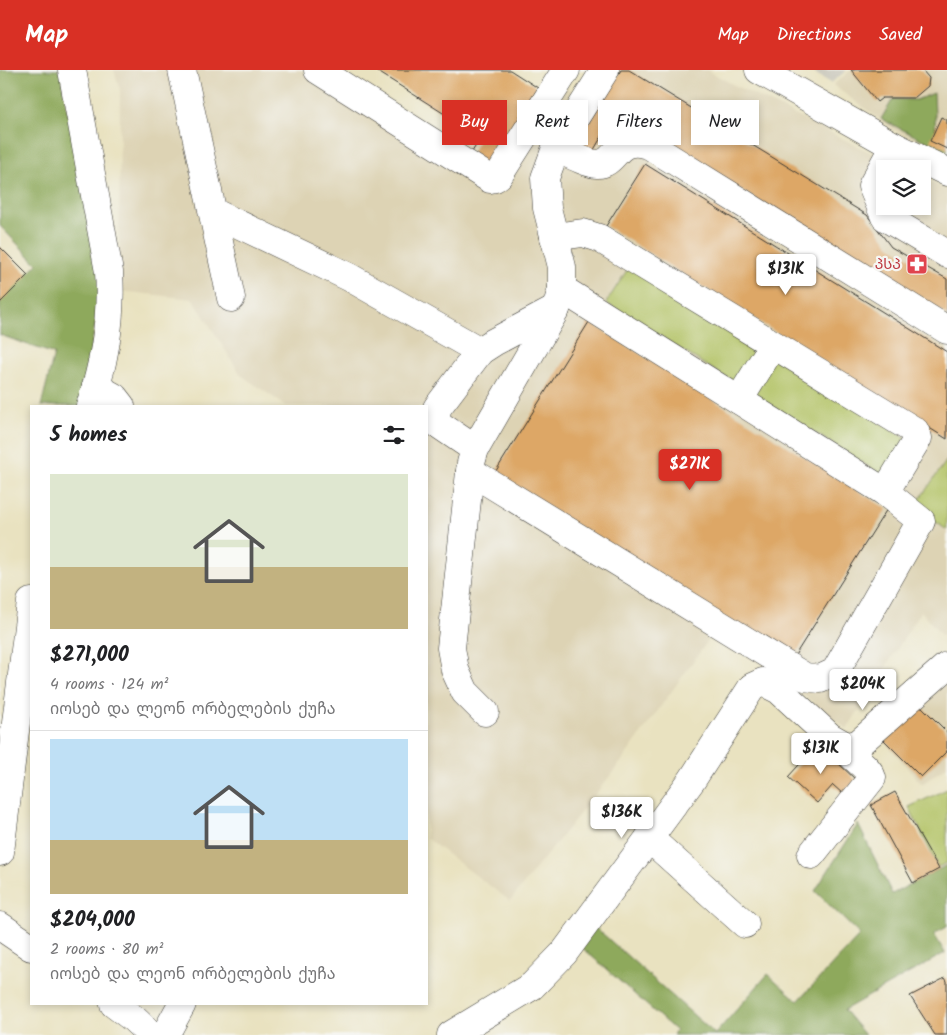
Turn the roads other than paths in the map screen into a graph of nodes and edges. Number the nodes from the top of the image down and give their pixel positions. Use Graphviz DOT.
graph roads {
  1 [pos="72,70"];
  2 [pos="182,70"];
  3 [pos="318,70"];
  4 [pos="566,70"];
  5 [pos="605,70"];
  6 [pos="759,70"];
  7 [pos="894,146"];
  8 [pos="556,148"];
  9 [pos="947,172"];
  10 [pos="213,212"];
  11 [pos="554,237"];
  12 [pos="947,254"];
  13 [pos="231,298"];
  14 [pos="559,299"];
  15 [pos="947,330"];
  16 [pos="773,344"];
  17 [pos="480,351"];
  18 [pos="93,397"];
  19 [pos="739,400"];
  20 [pos="120,405"];
  21 [pos="472,460"];
  22 [pos="885,492"];
  23 [pos="30,608"];
  24 [pos="947,666"];
  25 [pos="485,712"];
  26 [pos="6,740"];
  27 [pos="846,746"];
  28 [pos="649,838"];
  29 [pos="0,852"];
  30 [pos="811,855"];
  31 [pos="745,924"];
  32 [pos="0,926"];
  33 [pos="30,946"];
  34 [pos="115,1005"];
  35 [pos="181,1005"];
  36 [pos="151,1035"];
  37 [pos="165,1035"];
  38 [pos="451,1035"];
  1 -- 18 [label="street"];
  2 -- 10 [label="street"];
  3 -- 4 [label="street"];
  5 -- 8 [label="street"];
  6 -- 7 [label="street"];
  7 -- 9 [label="street"];
  7 -- 12 [label="street"];
  8 -- 11 [label="street"];
  8 -- 15 [label="street"];
  10 -- 13 [label="street"];
  10 -- 17 [label="street"];
  11 -- 14 [label="street"];
  11 -- 16 [label="street"];
  14 -- 17 [label="street"];
  14 -- 19 [label="street"];
  14 -- 21 [label="street"];
  16 -- 19 [label="street"];
  16 -- 22 [label="street"];
  17 -- 21 [label="street"];
  18 -- 20 [label="street"];
  19 -- 22 [label="street"];
  21 -- 22 [label="street"];
  21 -- 25 [label="street"];
  23 -- 26 [label="street"];
  24 -- 27 [label="street"];
  26 -- 29 [label="street"];
  27 -- 28 [label="street"];
  27 -- 30 [label="street"];
  28 -- 31 [label="street"];
  28 -- 38 [label="street"];
  32 -- 33 [label="street"];
  34 -- 36 [label="street"];
  35 -- 37 [label="street"];
}
